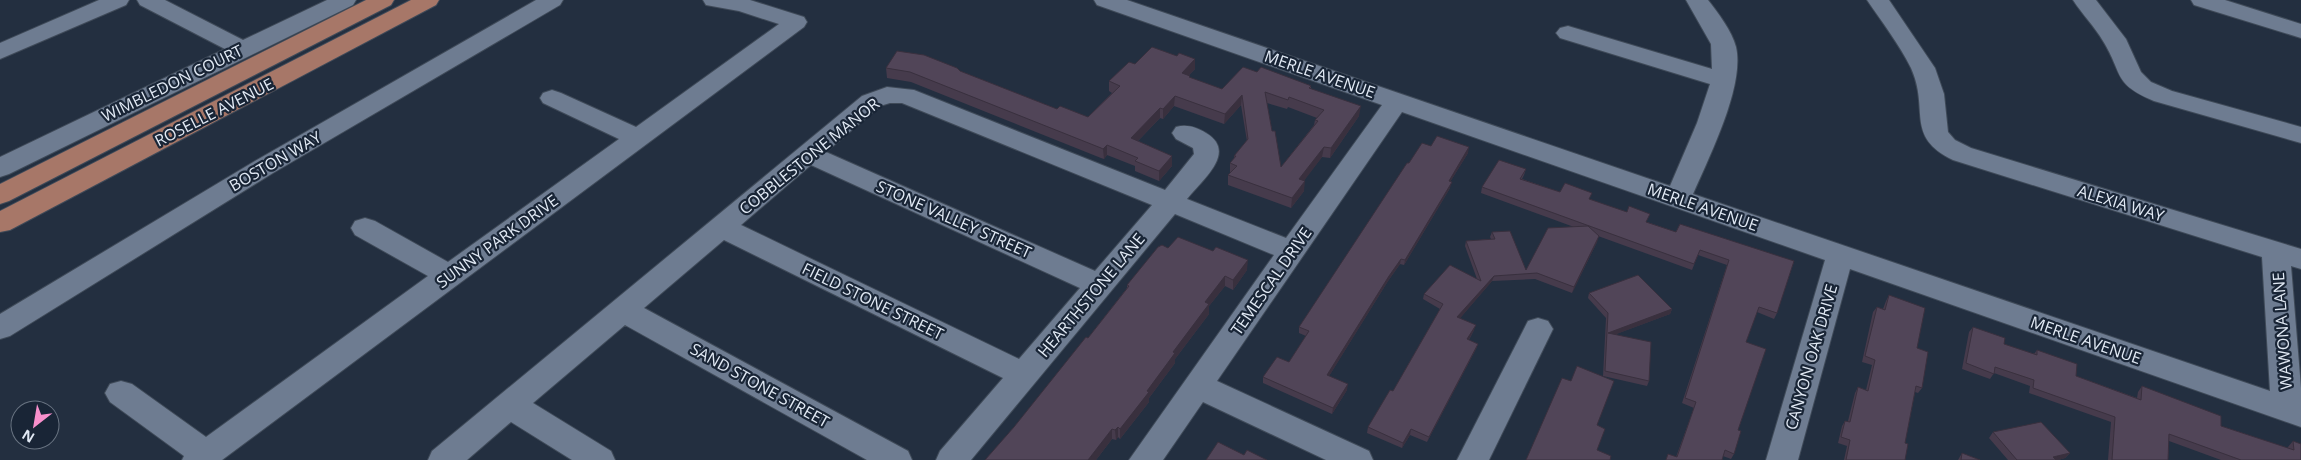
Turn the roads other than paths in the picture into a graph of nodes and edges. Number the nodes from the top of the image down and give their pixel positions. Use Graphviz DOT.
graph roads {
  1 [pos="118,0"];
  2 [pos="148,0"];
  3 [pos="345,0"];
  4 [pos="383,0"];
  5 [pos="428,0"];
  6 [pos="552,0"];
  7 [pos="714,0"];
  8 [pos="720,0"];
  9 [pos="1105,0"];
  10 [pos="1698,0"];
  11 [pos="1878,0"];
  12 [pos="2084,0"];
  13 [pos="2202,0"];
  14 [pos="2301,31"];
  15 [pos="1568,33"];
  16 [pos="242,48"];
  17 [pos="0,52"];
  18 [pos="1723,80"];
  19 [pos="552,98"];
  20 [pos="1398,101"];
  21 [pos="1185,133"];
  22 [pos="2301,135"];
  23 [pos="638,138"];
  24 [pos="808,154"];
  25 [pos="0,168"];
  26 [pos="0,195"];
  27 [pos="1678,198"];
  28 [pos="1170,202"];
  29 [pos="0,223"];
  30 [pos="722,226"];
  31 [pos="365,228"];
  32 [pos="1292,251"];
  33 [pos="1840,255"];
  34 [pos="2289,256"];
  35 [pos="450,276"];
  36 [pos="1100,285"];
  37 [pos="623,310"];
  38 [pos="0,328"];
  39 [pos="1538,329"];
  40 [pos="1024,375"];
  41 [pos="1197,385"];
  42 [pos="121,393"];
  43 [pos="510,405"];
  44 [pos="2294,412"];
  45 [pos="202,457"];
  46 [pos="444,460"];
  47 [pos="599,460"];
  48 [pos="896,460"];
  49 [pos="952,460"];
  50 [pos="1145,460"];
  51 [pos="1357,460"];
  52 [pos="1473,460"];
  53 [pos="1782,460"];
  1 -- 17 [label="street"];
  2 -- 16 [label="street"];
  3 -- 16 [label="street, WIMBLEDON COURT"];
  4 -- 26 [label="main road, ROSELLE AVENUE"];
  5 -- 29 [label="main road, ROSELLE AVENUE"];
  6 -- 38 [label="street, BOSTON WAY"];
  7 -- 8 [label="street"];
  8 -- 23 [label="street, SUNNY PARK DRIVE"];
  9 -- 20 [label="street, MERLE AVENUE"];
  10 -- 18 [label="street"];
  11 -- 34 [label="street, ALEXIA WAY"];
  12 -- 22 [label="street"];
  13 -- 14 [label="street"];
  15 -- 18 [label="street"];
  16 -- 25 [label="street, WIMBLEDON COURT"];
  18 -- 27 [label="street"];
  19 -- 23 [label="street"];
  20 -- 27 [label="street, MERLE AVENUE"];
  20 -- 32 [label="street, TEMESCAL DRIVE"];
  21 -- 28 [label="street, HEARTHSTONE LANE"];
  23 -- 35 [label="street, SUNNY PARK DRIVE"];
  24 -- 28 [label="street, COBBLESTONE MANOR"];
  24 -- 30 [label="street, COBBLESTONE MANOR"];
  24 -- 36 [label="street, STONE VALLEY STREET"];
  27 -- 33 [label="street, MERLE AVENUE"];
  28 -- 32 [label="street, COBBLESTONE MANOR"];
  28 -- 36 [label="street, HEARTHSTONE LANE"];
  30 -- 37 [label="street, COBBLESTONE MANOR"];
  30 -- 40 [label="street, FIELD STONE STREET"];
  31 -- 35 [label="street"];
  32 -- 41 [label="street, TEMESCAL DRIVE"];
  33 -- 44 [label="street, MERLE AVENUE"];
  33 -- 53 [label="street, CANYON OAK DRIVE"];
  34 -- 44 [label="street, WAWONA LANE"];
  35 -- 45 [label="street, SUNNY PARK DRIVE"];
  36 -- 40 [label="street, HEARTHSTONE LANE"];
  37 -- 43 [label="street, COBBLESTONE MANOR"];
  37 -- 48 [label="street, SAND STONE STREET"];
  39 -- 52 [label="street"];
  40 -- 49 [label="street, HEARTHSTONE LANE"];
  41 -- 50 [label="street, TEMESCAL DRIVE"];
  41 -- 51 [label="street"];
  42 -- 45 [label="street"];
  43 -- 46 [label="street, COBBLESTONE MANOR"];
  43 -- 47 [label="street"];
}
